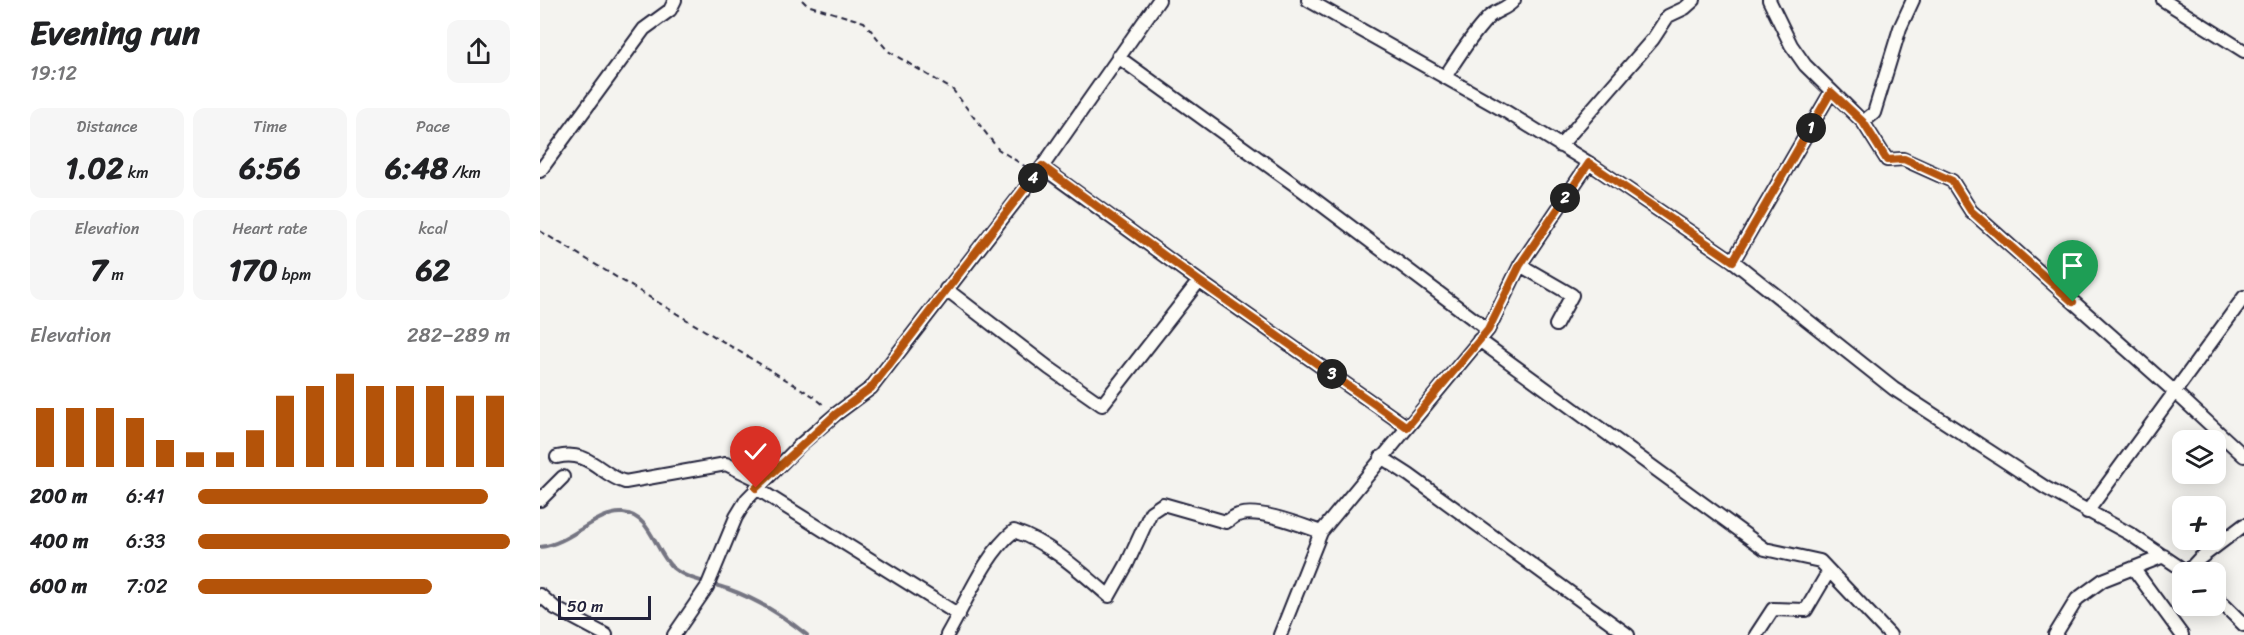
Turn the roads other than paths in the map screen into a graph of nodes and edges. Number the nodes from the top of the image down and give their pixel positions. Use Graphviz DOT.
graph roads {
  1 [pos="675,0"];
  2 [pos="1159,0"];
  3 [pos="1308,0"];
  4 [pos="1514,0"];
  5 [pos="1694,0"];
  6 [pos="1769,0"];
  7 [pos="1913,0"];
  8 [pos="2163,0"];
  9 [pos="2244,51"];
  10 [pos="1118,57"];
  11 [pos="1445,77"];
  12 [pos="1831,92"];
  13 [pos="1863,122"];
  14 [pos="1560,146"];
  15 [pos="1589,163"];
  16 [pos="1039,170"];
  17 [pos="540,171"];
  18 [pos="1733,261"];
  19 [pos="1520,265"];
  20 [pos="1199,281"];
  21 [pos="946,290"];
  22 [pos="2244,297"];
  23 [pos="1556,325"];
  24 [pos="1488,330"];
  25 [pos="1479,340"];
  26 [pos="2176,393"];
  27 [pos="1407,427"];
  28 [pos="2244,456"];
  29 [pos="558,457"];
  30 [pos="1382,458"];
  31 [pos="563,477"];
  32 [pos="760,485"];
  33 [pos="540,500"];
  34 [pos="2087,512"];
  35 [pos="2244,525"];
  36 [pos="1321,532"];
  37 [pos="2164,556"];
  38 [pos="2172,562"];
  39 [pos="2197,562"];
  40 [pos="2133,568"];
  41 [pos="1829,571"];
  42 [pos="540,595"];
  43 [pos="2226,607"];
  44 [pos="959,615"];
  45 [pos="2244,625"];
  46 [pos="675,634"];
  47 [pos="606,635"];
  48 [pos="947,635"];
  49 [pos="1280,635"];
  50 [pos="1628,635"];
  51 [pos="1756,635"];
  52 [pos="1890,635"];
  53 [pos="2055,635"];
  54 [pos="2182,635"];
  1 -- 17 [label="street"];
  2 -- 10 [label="street"];
  3 -- 11 [label="street"];
  4 -- 11 [label="street"];
  5 -- 14 [label="street"];
  6 -- 12 [label="street"];
  7 -- 13 [label="street"];
  8 -- 9 [label="street"];
  10 -- 16 [label="street"];
  10 -- 24 [label="street"];
  11 -- 14 [label="street"];
  12 -- 13 [label="street"];
  12 -- 18 [label="street"];
  13 -- 26 [label="street"];
  14 -- 15 [label="street"];
  15 -- 18 [label="street"];
  15 -- 19 [label="street"];
  16 -- 20 [label="street"];
  16 -- 21 [label="street"];
  18 -- 34 [label="street"];
  19 -- 23 [label="street"];
  19 -- 24 [label="street"];
  20 -- 21 [label="street"];
  20 -- 27 [label="street"];
  21 -- 32 [label="street"];
  22 -- 26 [label="street"];
  24 -- 25 [label="street"];
  25 -- 27 [label="street"];
  25 -- 41 [label="street"];
  26 -- 28 [label="street"];
  26 -- 34 [label="street"];
  27 -- 30 [label="street"];
  29 -- 32 [label="street"];
  30 -- 36 [label="street"];
  30 -- 50 [label="street"];
  31 -- 33 [label="street"];
  32 -- 44 [label="street"];
  32 -- 46 [label="street"];
  34 -- 37 [label="street"];
  35 -- 39 [label="street"];
  36 -- 44 [label="street"];
  36 -- 49 [label="street"];
  37 -- 38 [label="street"];
  37 -- 40 [label="street"];
  40 -- 53 [label="street"];
  40 -- 54 [label="street"];
  41 -- 51 [label="street"];
  41 -- 52 [label="street"];
  42 -- 47 [label="street"];
  43 -- 45 [label="street"];
  44 -- 48 [label="street"];
}
